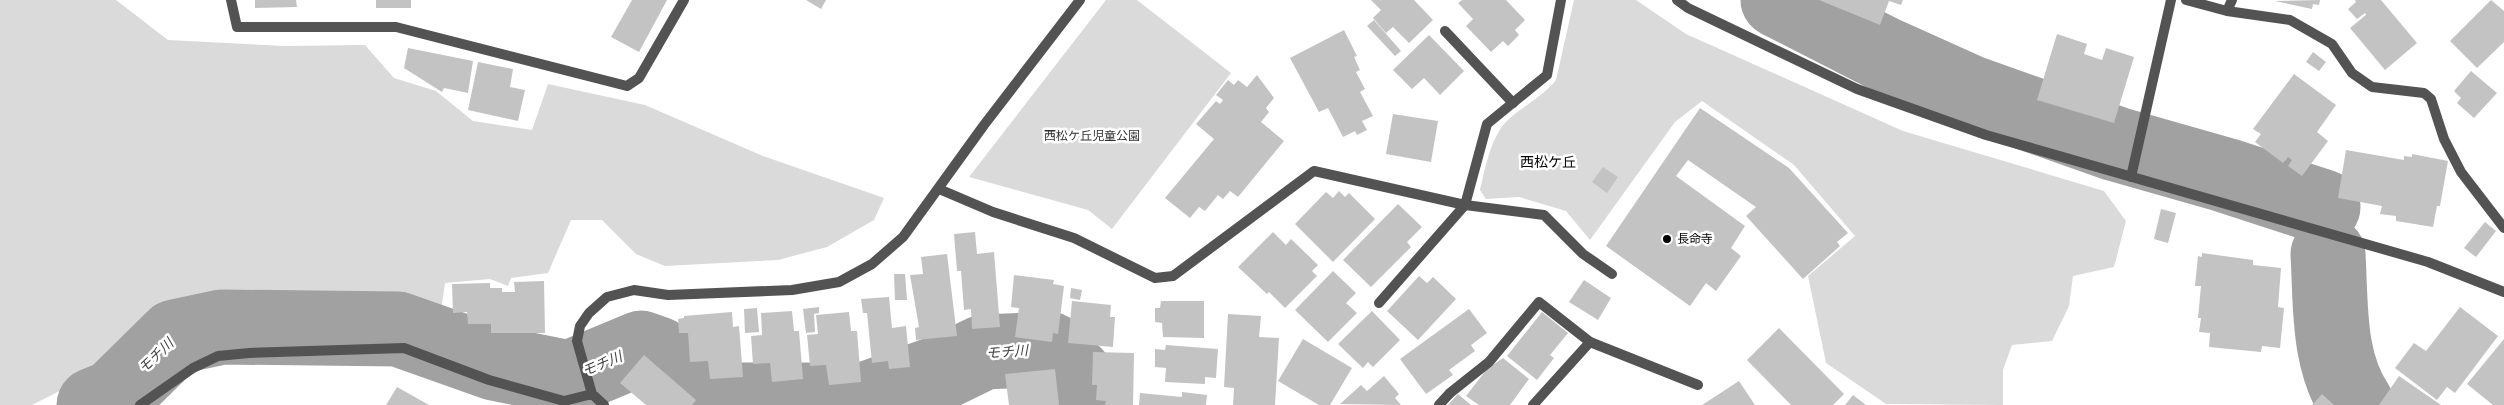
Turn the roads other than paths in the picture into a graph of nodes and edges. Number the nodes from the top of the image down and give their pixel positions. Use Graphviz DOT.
graph roads {
  1 [pos="231,0"];
  2 [pos="684,0"];
  3 [pos="1080,0"];
  4 [pos="1561,0"];
  5 [pos="1677,0"];
  6 [pos="2171,0"];
  7 [pos="2186,0"];
  8 [pos="2232,0"];
  9 [pos="2227,11"];
  10 [pos="1445,31"];
  11 [pos="1513,103"];
  12 [pos="2131,176"];
  13 [pos="939,189"];
  14 [pos="1465,205"];
  15 [pos="2504,228"];
  16 [pos="1612,274"];
  17 [pos="2504,292"];
  18 [pos="1379,303"];
  19 [pos="1590,342"];
  20 [pos="1698,385"];
  21 [pos="592,394"];
  22 [pos="140,405"];
  23 [pos="604,405"];
  24 [pos="1439,405"];
  25 [pos="1533,405"];
  1 -- 2 [label="street"];
  3 -- 13 [label="street"];
  4 -- 11 [label="street"];
  5 -- 12 [label="street"];
  6 -- 12 [label="street"];
  7 -- 9 [label="street"];
  8 -- 9 [label="street"];
  9 -- 15 [label="street"];
  10 -- 11 [label="street"];
  11 -- 14 [label="street"];
  12 -- 17 [label="street"];
  13 -- 14 [label="street"];
  13 -- 21 [label="street"];
  14 -- 16 [label="street"];
  14 -- 18 [label="street"];
  19 -- 20 [label="street"];
  19 -- 24 [label="street"];
  19 -- 25 [label="street"];
  21 -- 22 [label="street"];
  21 -- 23 [label="street"];
}
